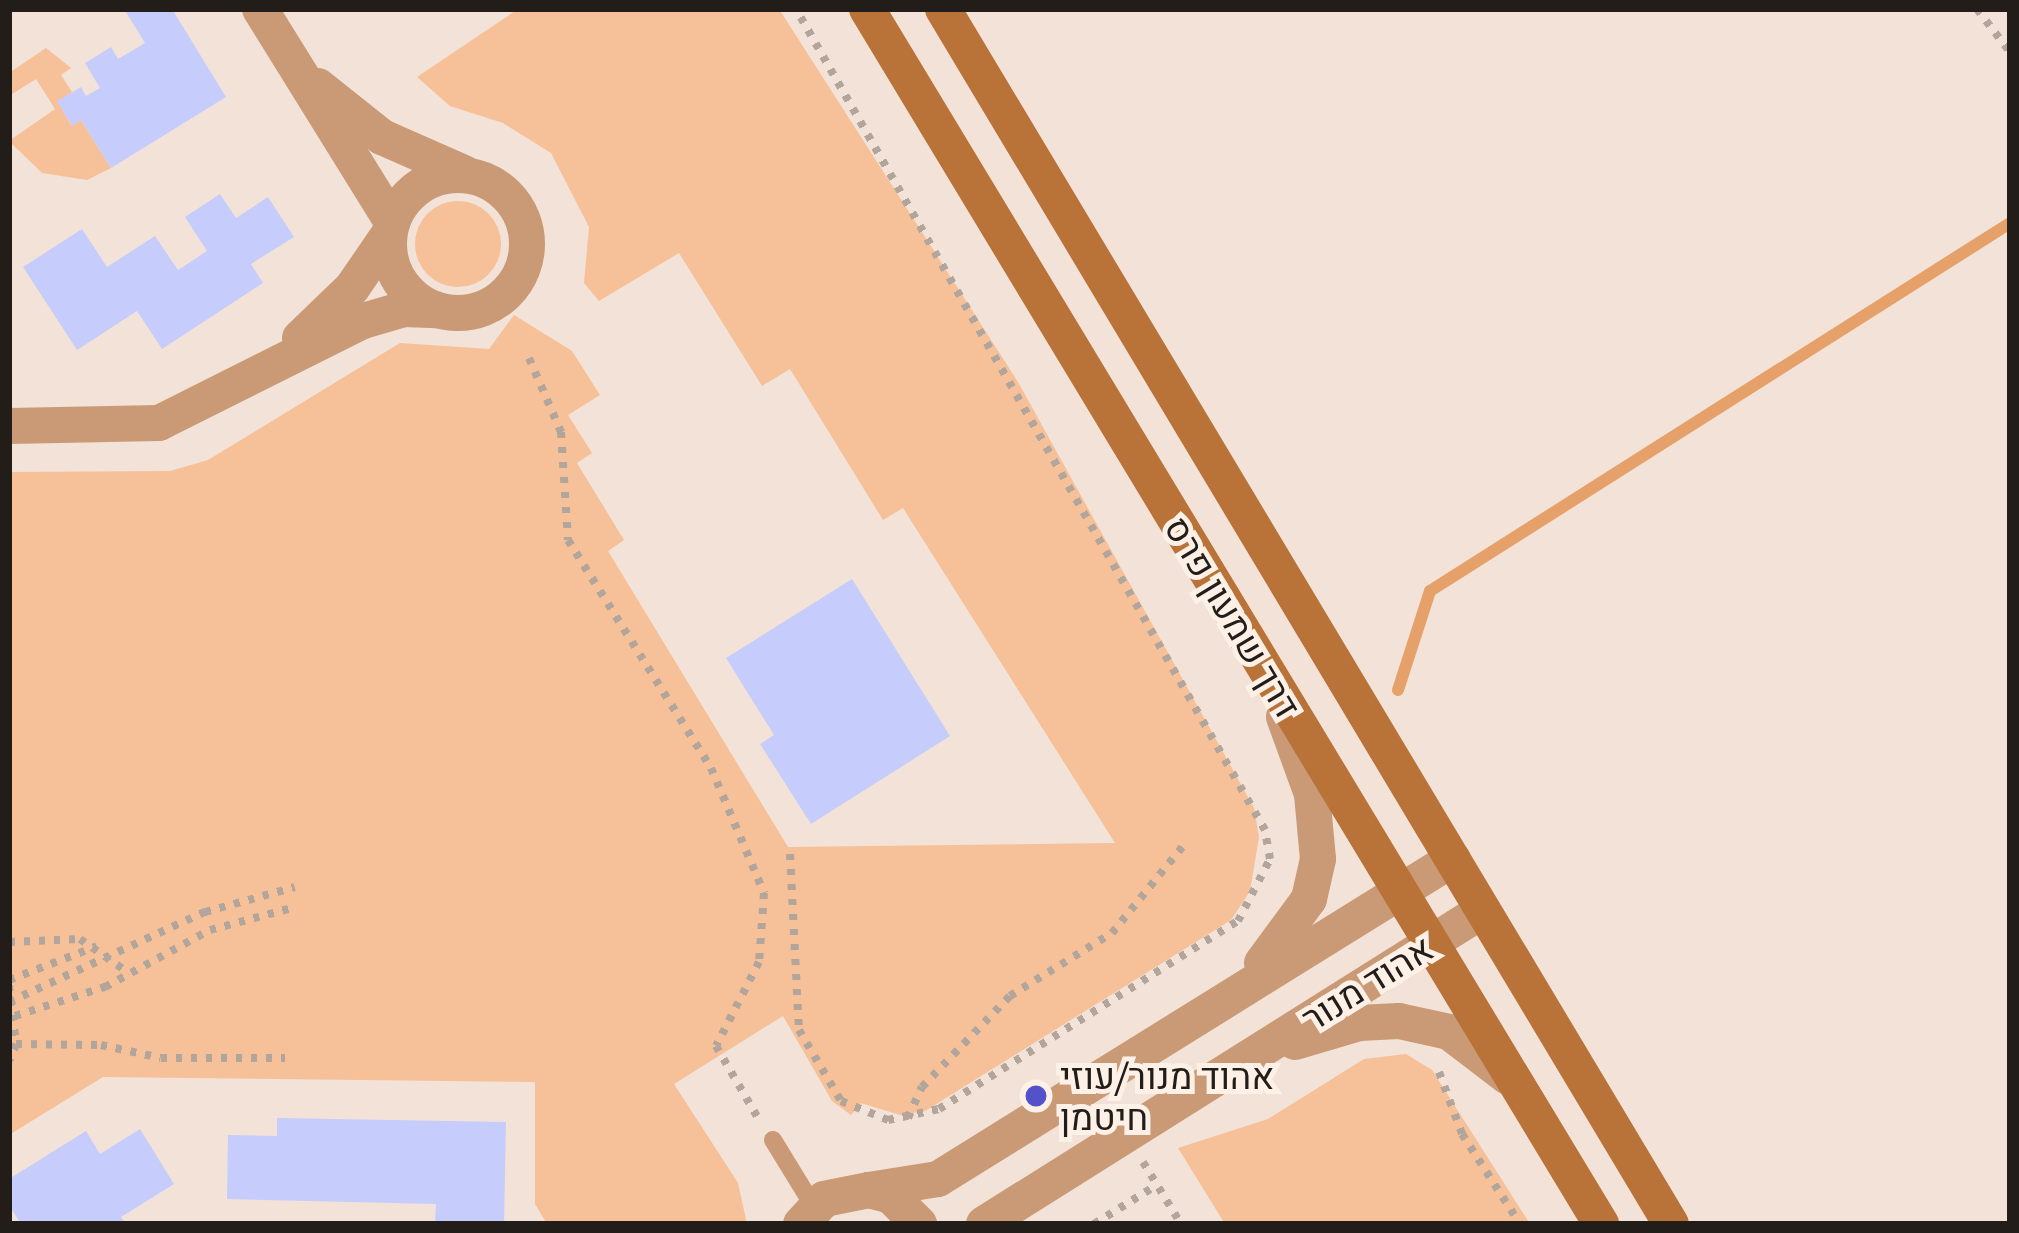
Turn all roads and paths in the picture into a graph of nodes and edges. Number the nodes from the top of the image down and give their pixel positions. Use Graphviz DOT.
graph roads {
  1 [pos="260,9"];
  2 [pos="796,9"];
  3 [pos="867,9"];
  4 [pos="943,9"];
  5 [pos="1977,9"];
  6 [pos="2010,52"];
  7 [pos="304,78"];
  8 [pos="470,175"];
  9 [pos="390,228"];
  10 [pos="436,310"];
  11 [pos="529,358"];
  12 [pos="271,365"];
  13 [pos="9,426"];
  14 [pos="1271,679"];
  15 [pos="1183,846"];
  16 [pos="790,854"];
  17 [pos="1453,859"];
  18 [pos="295,887"];
  19 [pos="1399,891"];
  20 [pos="296,908"];
  21 [pos="1482,911"];
  22 [pos="9,942"];
  23 [pos="1430,943"];
  24 [pos="97,945"];
  25 [pos="112,957"];
  26 [pos="129,974"];
  27 [pos="9,982"];
  28 [pos="12,1001"];
  29 [pos="1222,1001"];
  30 [pos="15,1016"];
  31 [pos="16,1043"];
  32 [pos="1251,1055"];
  33 [pos="285,1058"];
  34 [pos="1434,1058"];
  35 [pos="9,1061"];
  36 [pos="1519,1088"];
  37 [pos="907,1120"];
  38 [pos="773,1141"];
  39 [pos="1142,1161"];
  40 [pos="1157,1185"];
  41 [pos="869,1190"];
  42 [pos="1112,1213"];
  43 [pos="807,1215"];
  44 [pos="920,1224"];
  45 [pos="985,1224"];
  46 [pos="1094,1224"];
  47 [pos="1119,1224"];
  48 [pos="1181,1224"];
  49 [pos="1520,1224"];
  50 [pos="1601,1224"];
  51 [pos="1671,1224"];
  1 -- 7 [label="street"];
  2 -- 37 [label="path"];
  3 -- 14 [label="street, דרך שמעון פרס"];
  4 -- 17 [label="street, דרך שמעון פרס"];
  5 -- 6 [label="path"];
  7 -- 8 [label="street"];
  7 -- 9 [label="street"];
  8 -- 9 [label="street"];
  8 -- 10 [label="street"];
  9 -- 10 [label="street"];
  9 -- 12 [label="street"];
  10 -- 12 [label="street"];
  11 -- 38 [label="path"];
  12 -- 13 [label="street"];
  14 -- 19 [label="street, דרך שמעון פרס"];
  14 -- 29 [label="street, אהוד מנור"];
  15 -- 37 [label="path"];
  16 -- 37 [label="path"];
  17 -- 19 [label="street, אהוד מנור"];
  17 -- 21 [label="street, דרך שמעון פרס"];
  18 -- 25 [label="path"];
  19 -- 23 [label="street, דרך שמעון פרס"];
  19 -- 29 [label="street, אהוד מנור"];
  20 -- 26 [label="path"];
  21 -- 23 [label="street, אהוד מנור"];
  21 -- 51 [label="street, דרך שמעון פרס"];
  22 -- 24 [label="path"];
  23 -- 32 [label="street, אהוד מנור"];
  23 -- 36 [label="street, דרך שמעון פרס"];
  24 -- 25 [label="path"];
  24 -- 27 [label="path"];
  25 -- 26 [label="path"];
  25 -- 28 [label="path"];
  26 -- 30 [label="path"];
  27 -- 28 [label="path"];
  28 -- 30 [label="path"];
  29 -- 41 [label="street, אהוד מנור"];
  30 -- 31 [label="path"];
  31 -- 33 [label="path"];
  31 -- 35 [label="path"];
  32 -- 36 [label="street, אהוד מנור"];
  32 -- 45 [label="street, אהוד מנור"];
  34 -- 49 [label="path"];
  36 -- 50 [label="street, דרך שמעון פרס"];
  38 -- 43 [label="lane"];
  39 -- 40 [label="path"];
  40 -- 42 [label="path"];
  40 -- 48 [label="path"];
  41 -- 43 [label="street, אהוד מנור"];
  41 -- 44 [label="street"];
  42 -- 46 [label="path"];
  42 -- 47 [label="path"];
}
